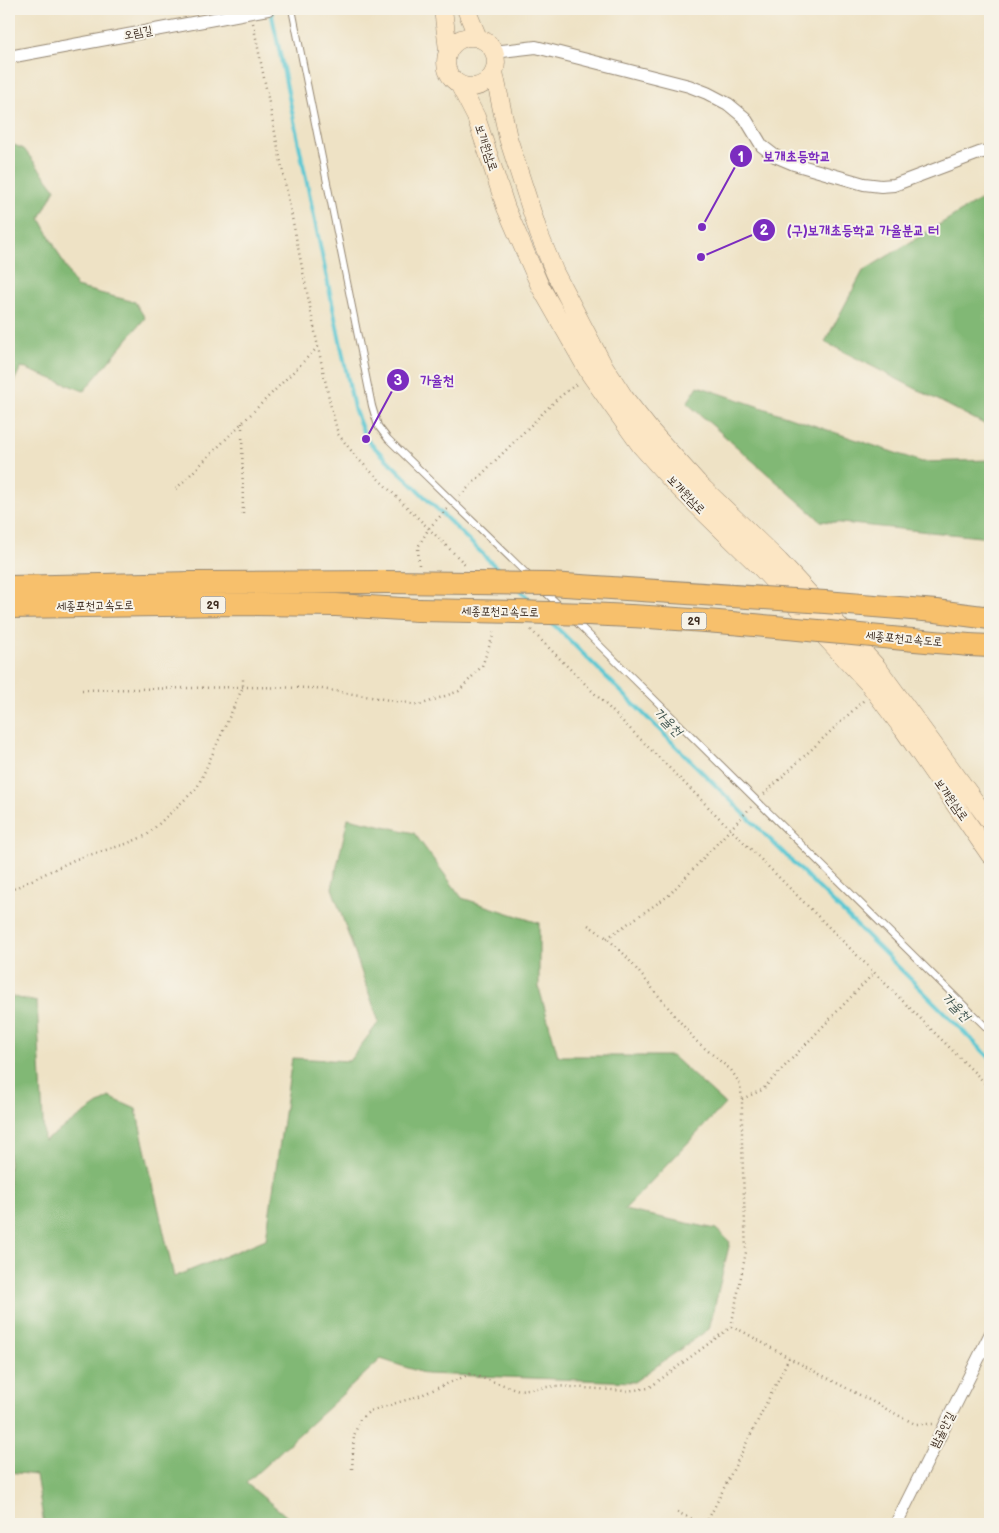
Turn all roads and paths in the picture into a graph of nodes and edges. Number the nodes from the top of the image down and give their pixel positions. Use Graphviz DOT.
graph roads {
  1 [pos="264,9"];
  2 [pos="292,9"];
  3 [pos="442,9"];
  4 [pos="466,9"];
  5 [pos="478,38"];
  6 [pos="448,50"];
  7 [pos="494,52"];
  8 [pos="9,57"];
  9 [pos="494,72"];
  10 [pos="460,86"];
  11 [pos="990,150"];
  12 [pos="318,347"];
  13 [pos="590,374"];
  14 [pos="242,423"];
  15 [pos="176,489"];
  16 [pos="454,502"];
  17 [pos="243,515"];
  18 [pos="426,570"];
  19 [pos="9,587"];
  20 [pos="9,607"];
  21 [pos="990,618"];
  22 [pos="492,625"];
  23 [pos="980,645"];
  24 [pos="243,679"];
  25 [pos="243,686"];
  26 [pos="82,690"];
  27 [pos="874,691"];
  28 [pos="755,803"];
  29 [pos="990,822"];
  30 [pos="990,855"];
  31 [pos="9,888"];
  32 [pos="588,925"];
  33 [pos="607,938"];
  34 [pos="874,972"];
  35 [pos="990,1031"];
  36 [pos="742,1099"];
  37 [pos="731,1327"];
  38 [pos="990,1335"];
  39 [pos="788,1358"];
  40 [pos="946,1424"];
  41 [pos="352,1469"];
  42 [pos="677,1512"];
  43 [pos="704,1524"];
  44 [pos="896,1524"];
  1 -- 8 [label="street, 오림길"];
  2 -- 16 [label="lane"];
  3 -- 6 [label="main road"];
  4 -- 5 [label="main road"];
  5 -- 6 [label="main road"];
  5 -- 7 [label="main road"];
  6 -- 10 [label="main road"];
  7 -- 9 [label="main road"];
  7 -- 11 [label="street"];
  9 -- 10 [label="main road"];
  9 -- 29 [label="main road, 보개원삼로"];
  10 -- 13 [label="main road, 보개원삼로"];
  12 -- 14 [label="path"];
  13 -- 16 [label="path"];
  13 -- 27 [label="main road, 보개원삼로"];
  14 -- 15 [label="path"];
  14 -- 17 [label="path"];
  16 -- 18 [label="path"];
  16 -- 28 [label="lane"];
  19 -- 21 [label="highway, 세종포천고속도로 / 29, bridge"];
  20 -- 23 [label="highway, 세종포천고속도로 / 29, bridge"];
  22 -- 25 [label="path"];
  24 -- 25 [label="path"];
  25 -- 26 [label="path"];
  25 -- 31 [label="path"];
  27 -- 28 [label="path"];
  27 -- 30 [label="main road, 보개원삼로"];
  28 -- 33 [label="path"];
  28 -- 35 [label="lane"];
  32 -- 33 [label="path"];
  33 -- 36 [label="path"];
  34 -- 36 [label="path"];
  36 -- 37 [label="path"];
  37 -- 39 [label="path"];
  37 -- 41 [label="path"];
  38 -- 40 [label="street, 밤골안길"];
  39 -- 40 [label="path"];
  39 -- 43 [label="path"];
  40 -- 44 [label="street, 밤골안길"];
  42 -- 43 [label="path"];
}
